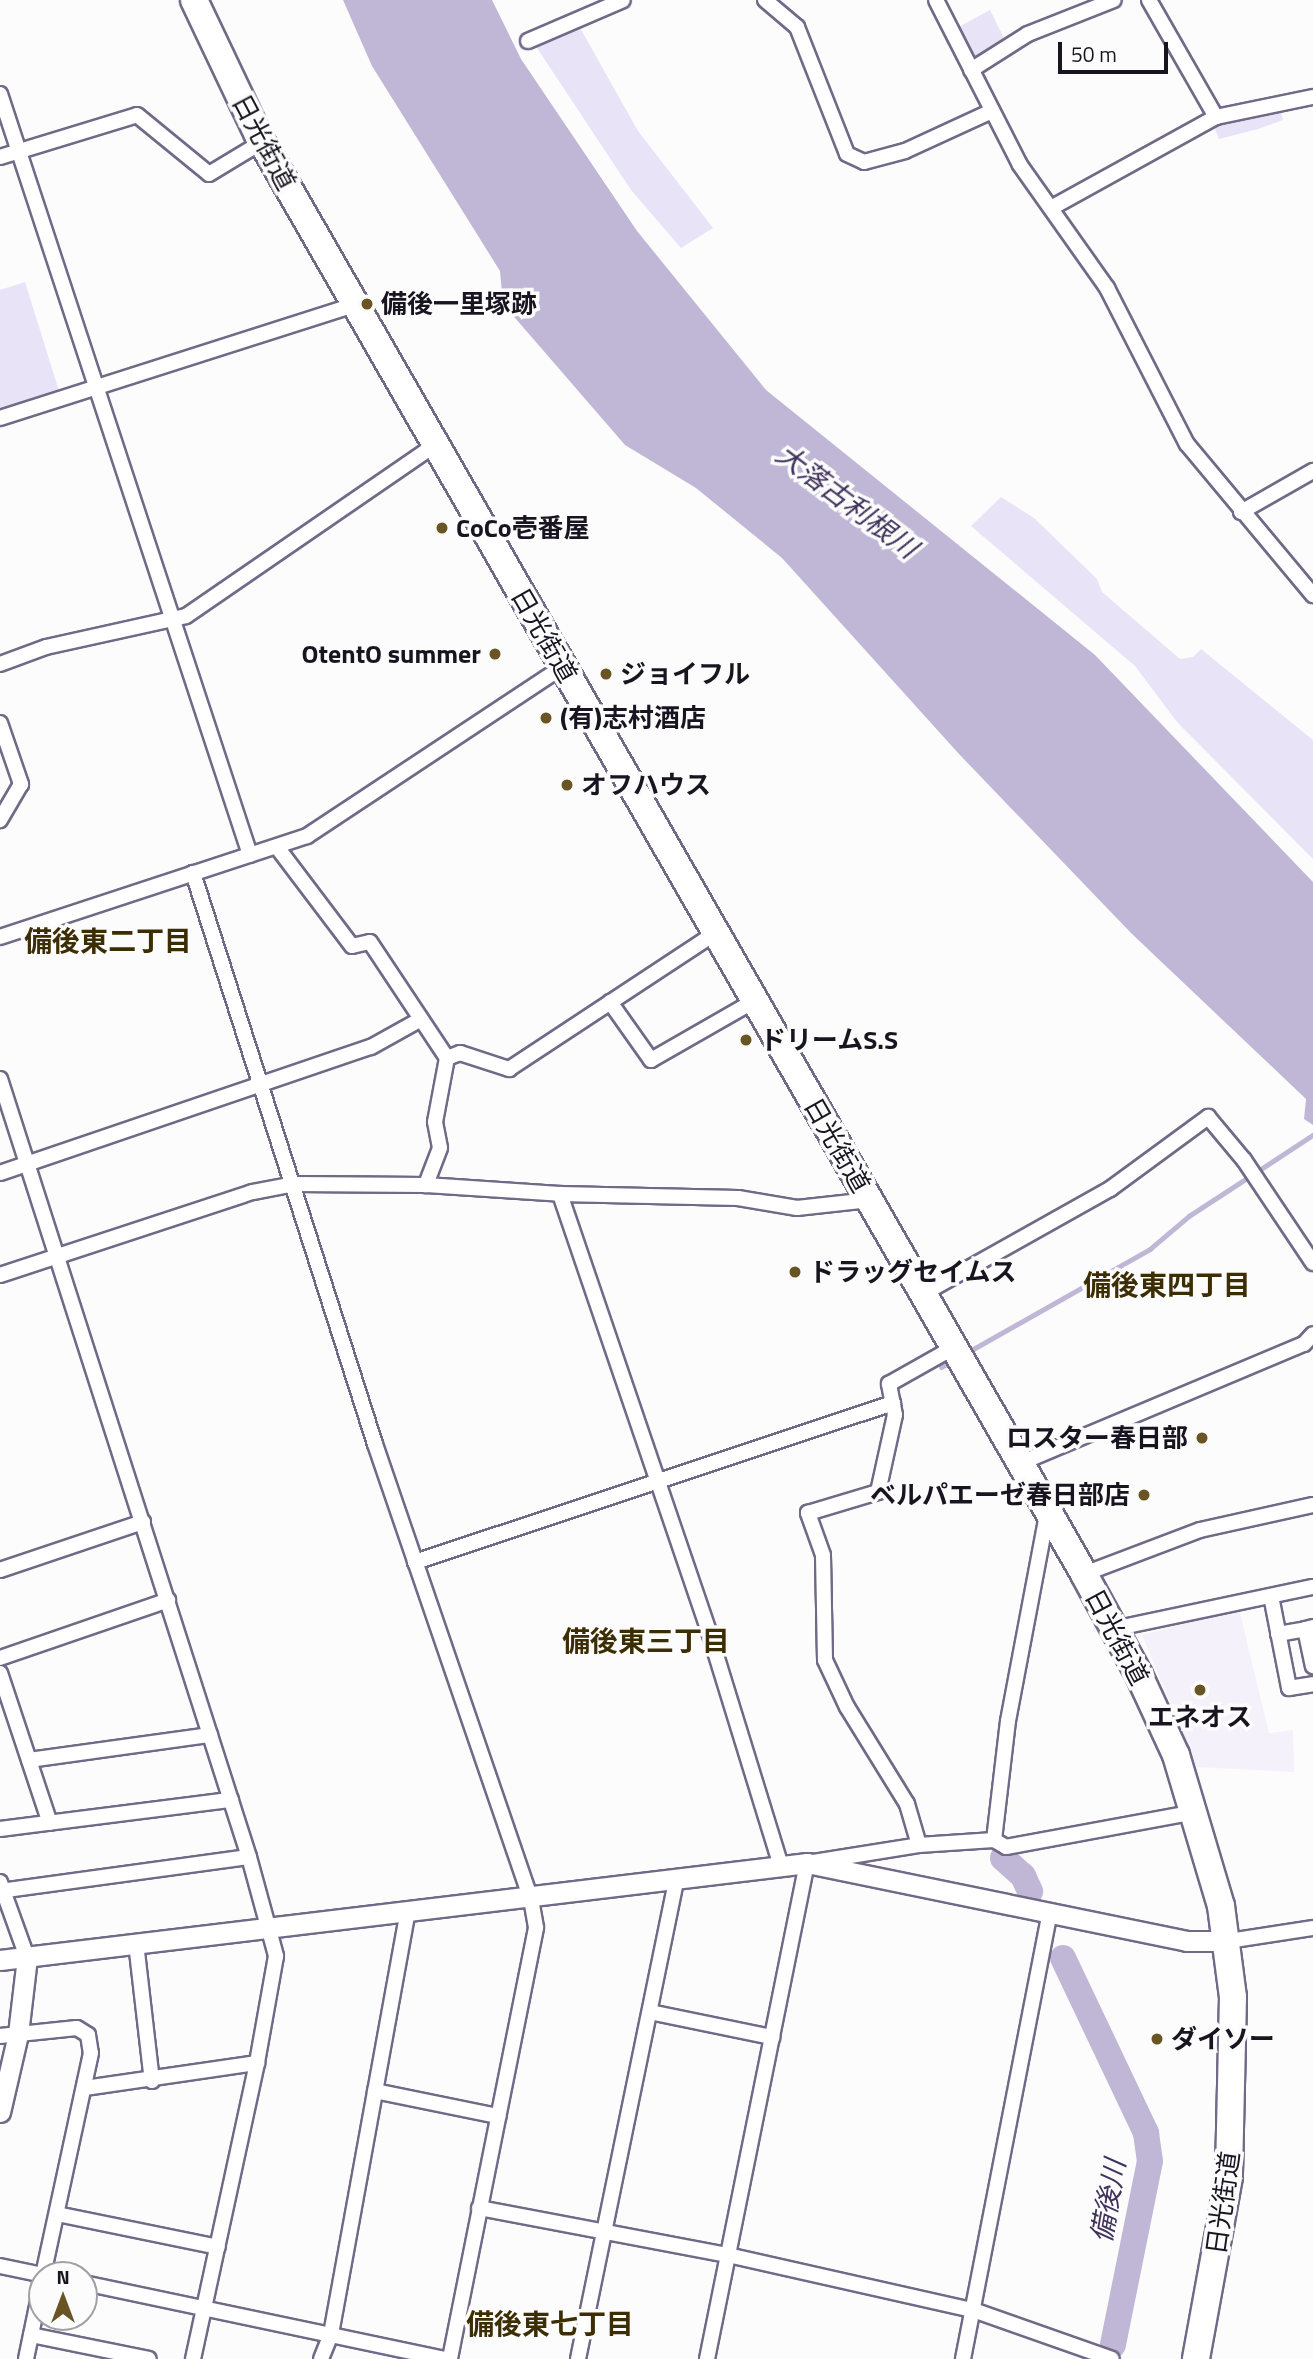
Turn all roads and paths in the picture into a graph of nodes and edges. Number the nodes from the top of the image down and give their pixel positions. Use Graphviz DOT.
graph roads {
  1 [pos="194,0"];
  2 [pos="623,0"];
  3 [pos="765,0"];
  4 [pos="936,0"];
  5 [pos="1114,0"];
  6 [pos="1149,0"];
  7 [pos="528,41"];
  8 [pos="971,69"];
  9 [pos="0,94"];
  10 [pos="1313,97"];
  11 [pos="992,111"];
  12 [pos="1216,117"];
  13 [pos="262,142"];
  14 [pos="18,151"];
  15 [pos="0,157"];
  16 [pos="1051,208"];
  17 [pos="354,305"];
  18 [pos="98,386"];
  19 [pos="0,418"];
  20 [pos="435,445"];
  21 [pos="1313,471"];
  22 [pos="1241,512"];
  23 [pos="1313,595"];
  24 [pos="176,620"];
  25 [pos="0,664"];
  26 [pos="562,667"];
  27 [pos="0,723"];
  28 [pos="0,820"];
  29 [pos="276,847"];
  30 [pos="250,855"];
  31 [pos="193,873"];
  32 [pos="715,933"];
  33 [pos="0,937"];
  34 [pos="610,1002"];
  35 [pos="754,1002"];
  36 [pos="421,1019"];
  37 [pos="447,1058"];
  38 [pos="0,1079"];
  39 [pos="262,1084"];
  40 [pos="28,1163"];
  41 [pos="0,1173"];
  42 [pos="295,1184"];
  43 [pos="426,1185"];
  44 [pos="560,1194"];
  45 [pos="870,1200"];
  46 [pos="59,1254"];
  47 [pos="1313,1263"];
  48 [pos="0,1275"];
  49 [pos="921,1295"];
  50 [pos="1313,1334"];
  51 [pos="952,1352"];
  52 [pos="893,1403"];
  53 [pos="1018,1464"];
  54 [pos="655,1483"];
  55 [pos="1313,1505"];
  56 [pos="1047,1514"];
  57 [pos="143,1522"];
  58 [pos="415,1562"];
  59 [pos="0,1570"];
  60 [pos="1084,1574"];
  61 [pos="1313,1587"];
  62 [pos="1271,1596"];
  63 [pos="168,1600"];
  64 [pos="1309,1628"];
  65 [pos="1113,1629"];
  66 [pos="1278,1634"];
  67 [pos="0,1658"];
  68 [pos="1313,1666"];
  69 [pos="0,1673"];
  70 [pos="1313,1684"];
  71 [pos="210,1735"];
  72 [pos="29,1760"];
  73 [pos="231,1800"];
  74 [pos="1195,1812"];
  75 [pos="50,1823"];
  76 [pos="0,1829"];
  77 [pos="995,1840"];
  78 [pos="919,1845"];
  79 [pos="249,1857"];
  80 [pos="807,1863"];
  81 [pos="781,1866"];
  82 [pos="676,1882"];
  83 [pos="1,1888"];
  84 [pos="531,1899"];
  85 [pos="408,1912"];
  86 [pos="1050,1912"];
  87 [pos="271,1927"];
  88 [pos="1313,1928"];
  89 [pos="1228,1941"];
  90 [pos="136,1943"];
  91 [pos="27,1957"];
  92 [pos="0,1960"];
  93 [pos="650,2012"];
  94 [pos="9,2035"];
  95 [pos="772,2037"];
  96 [pos="257,2063"];
  97 [pos="152,2081"];
  98 [pos="85,2088"];
  99 [pos="375,2091"];
  100 [pos="0,2112"];
  101 [pos="498,2116"];
  102 [pos="479,2208"];
  103 [pos="57,2214"];
  104 [pos="604,2232"];
  105 [pos="218,2246"];
  106 [pos="728,2255"];
  107 [pos="46,2261"];
  108 [pos="0,2266"];
  109 [pos="28,2272"];
  110 [pos="98,2286"];
  111 [pos="205,2308"];
  112 [pos="973,2310"];
  113 [pos="32,2331"];
  114 [pos="31,2334"];
  115 [pos="331,2334"];
  116 [pos="26,2359"];
  117 [pos="149,2359"];
  118 [pos="193,2359"];
  119 [pos="321,2359"];
  120 [pos="447,2359"];
  121 [pos="578,2359"];
  122 [pos="707,2359"];
  123 [pos="963,2359"];
  124 [pos="1112,2359"];
  125 [pos="1196,2359"];
  1 -- 13 [label="highway, 日光街道"];
  2 -- 7 [label="street"];
  3 -- 11 [label="street"];
  4 -- 8 [label="street"];
  5 -- 8 [label="street"];
  6 -- 12 [label="street"];
  8 -- 11 [label="street"];
  9 -- 14 [label="street"];
  10 -- 12 [label="street"];
  11 -- 16 [label="street"];
  12 -- 16 [label="street"];
  13 -- 14 [label="street"];
  13 -- 17 [label="highway, 日光街道"];
  14 -- 15 [label="street"];
  14 -- 18 [label="street"];
  16 -- 22 [label="street"];
  17 -- 18 [label="street"];
  17 -- 20 [label="highway, 日光街道"];
  18 -- 19 [label="street"];
  18 -- 24 [label="street"];
  20 -- 24 [label="street"];
  20 -- 26 [label="highway, 日光街道"];
  21 -- 22 [label="street"];
  22 -- 23 [label="street"];
  24 -- 25 [label="street"];
  24 -- 30 [label="street"];
  26 -- 29 [label="street"];
  26 -- 32 [label="highway, 日光街道"];
  27 -- 28 [label="street"];
  29 -- 30 [label="street"];
  29 -- 36 [label="street"];
  30 -- 31 [label="street"];
  31 -- 33 [label="street"];
  31 -- 39 [label="street"];
  32 -- 34 [label="street"];
  32 -- 35 [label="highway, 日光街道"];
  34 -- 35 [label="street"];
  34 -- 37 [label="street"];
  35 -- 45 [label="highway, 日光街道"];
  36 -- 37 [label="street"];
  36 -- 39 [label="street"];
  37 -- 43 [label="street"];
  38 -- 40 [label="street"];
  39 -- 40 [label="street"];
  39 -- 42 [label="street"];
  40 -- 41 [label="street"];
  40 -- 46 [label="street"];
  42 -- 43 [label="street"];
  42 -- 46 [label="street"];
  42 -- 58 [label="street"];
  43 -- 44 [label="street"];
  44 -- 45 [label="street"];
  44 -- 54 [label="street"];
  45 -- 49 [label="highway, 日光街道"];
  46 -- 48 [label="street"];
  46 -- 57 [label="street"];
  47 -- 49 [label="street"];
  49 -- 51 [label="highway, 日光街道"];
  50 -- 53 [label="street"];
  51 -- 52 [label="street"];
  51 -- 53 [label="highway, 日光街道"];
  52 -- 54 [label="street"];
  52 -- 78 [label="street"];
  53 -- 56 [label="highway, 日光街道"];
  54 -- 58 [label="street"];
  54 -- 81 [label="street"];
  55 -- 60 [label="street"];
  56 -- 60 [label="highway, 日光街道"];
  56 -- 77 [label="street"];
  57 -- 59 [label="street"];
  57 -- 63 [label="street"];
  58 -- 84 [label="street"];
  60 -- 65 [label="highway, 日光街道"];
  61 -- 62 [label="street"];
  62 -- 65 [label="street"];
  62 -- 66 [label="street"];
  63 -- 67 [label="street"];
  63 -- 71 [label="street"];
  64 -- 66 [label="street"];
  64 -- 68 [label="street"];
  65 -- 74 [label="highway, 日光街道"];
  66 -- 70 [label="street"];
  69 -- 72 [label="street"];
  71 -- 72 [label="street"];
  71 -- 73 [label="street"];
  72 -- 75 [label="street"];
  73 -- 75 [label="street"];
  73 -- 79 [label="street"];
  74 -- 77 [label="street"];
  74 -- 89 [label="highway, 日光街道"];
  75 -- 76 [label="street"];
  77 -- 78 [label="street"];
  78 -- 80 [label="street"];
  79 -- 83 [label="street"];
  79 -- 87 [label="street"];
  80 -- 81 [label="street"];
  80 -- 86 [label="street"];
  80 -- 95 [label="street"];
  81 -- 82 [label="street"];
  82 -- 84 [label="street"];
  82 -- 93 [label="street"];
  83 -- 91 [label="street"];
  84 -- 85 [label="street"];
  84 -- 101 [label="street"];
  85 -- 87 [label="street"];
  85 -- 99 [label="street"];
  86 -- 89 [label="street"];
  86 -- 112 [label="street"];
  87 -- 90 [label="street"];
  87 -- 96 [label="street"];
  88 -- 89 [label="street"];
  89 -- 125 [label="highway, 日光街道"];
  90 -- 91 [label="street"];
  90 -- 97 [label="street"];
  91 -- 92 [label="street"];
  91 -- 94 [label="street"];
  93 -- 95 [label="street"];
  93 -- 104 [label="street"];
  94 -- 98 [label="street"];
  94 -- 100 [label="street"];
  95 -- 106 [label="street"];
  96 -- 97 [label="street"];
  96 -- 105 [label="street"];
  97 -- 98 [label="street"];
  98 -- 103 [label="street"];
  99 -- 101 [label="street"];
  99 -- 115 [label="street"];
  101 -- 102 [label="street"];
  102 -- 104 [label="street"];
  102 -- 120 [label="street"];
  103 -- 105 [label="street"];
  103 -- 107 [label="street"];
  104 -- 106 [label="street"];
  104 -- 121 [label="street"];
  105 -- 111 [label="street"];
  106 -- 112 [label="street"];
  106 -- 122 [label="street"];
  108 -- 109 [label="street"];
  110 -- 111 [label="street"];
  111 -- 115 [label="street"];
  111 -- 118 [label="street"];
  112 -- 123 [label="street"];
  112 -- 124 [label="street"];
  113 -- 114 [label="street"];
  114 -- 116 [label="street"];
  114 -- 117 [label="street"];
  115 -- 119 [label="street"];
  115 -- 120 [label="street"];
}
